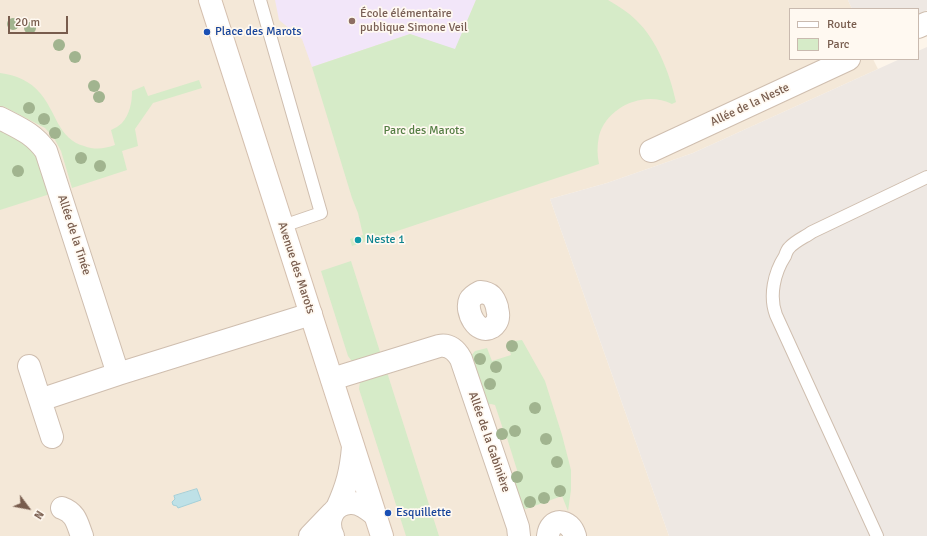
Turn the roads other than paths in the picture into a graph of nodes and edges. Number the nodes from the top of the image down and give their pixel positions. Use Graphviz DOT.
graph roads {
  1 [pos="210,0"];
  2 [pos="260,0"];
  3 [pos="847,60"];
  4 [pos="0,118"];
  5 [pos="651,150"];
  6 [pos="927,177"];
  7 [pos="283,226"];
  8 [pos="310,314"];
  9 [pos="476,325"];
  10 [pos="455,350"];
  11 [pos="29,366"];
  12 [pos="118,374"];
  13 [pos="332,379"];
  14 [pos="40,400"];
  15 [pos="52,437"];
  16 [pos="353,446"];
  17 [pos="62,508"];
  18 [pos="335,511"];
  19 [pos="376,527"];
  20 [pos="82,536"];
  21 [pos="310,536"];
  22 [pos="333,536"];
  23 [pos="519,536"];
  24 [pos="548,536"];
  25 [pos="575,536"];
  26 [pos="877,536"];
  1 -- 7 [label="street, Avenue des Marots"];
  2 -- 7 [label="lane"];
  3 -- 5 [label="street, Allée de la Neste"];
  4 -- 12 [label="street, Allée de la Tinée"];
  6 -- 26 [label="lane"];
  7 -- 8 [label="street, Avenue des Marots"];
  8 -- 12 [label="street"];
  8 -- 13 [label="street, Avenue des Marots"];
  9 -- 10 [label="street"];
  10 -- 13 [label="street"];
  10 -- 23 [label="street, Allée de la Gabinière"];
  11 -- 14 [label="street"];
  12 -- 14 [label="street"];
  13 -- 16 [label="street, Avenue des Marots"];
  14 -- 15 [label="street"];
  16 -- 18 [label="street"];
  16 -- 19 [label="street, Avenue des Marots"];
  17 -- 20 [label="street"];
  18 -- 19 [label="street"];
  18 -- 21 [label="street"];
  18 -- 22 [label="street"];
  24 -- 25 [label="street"];
}
